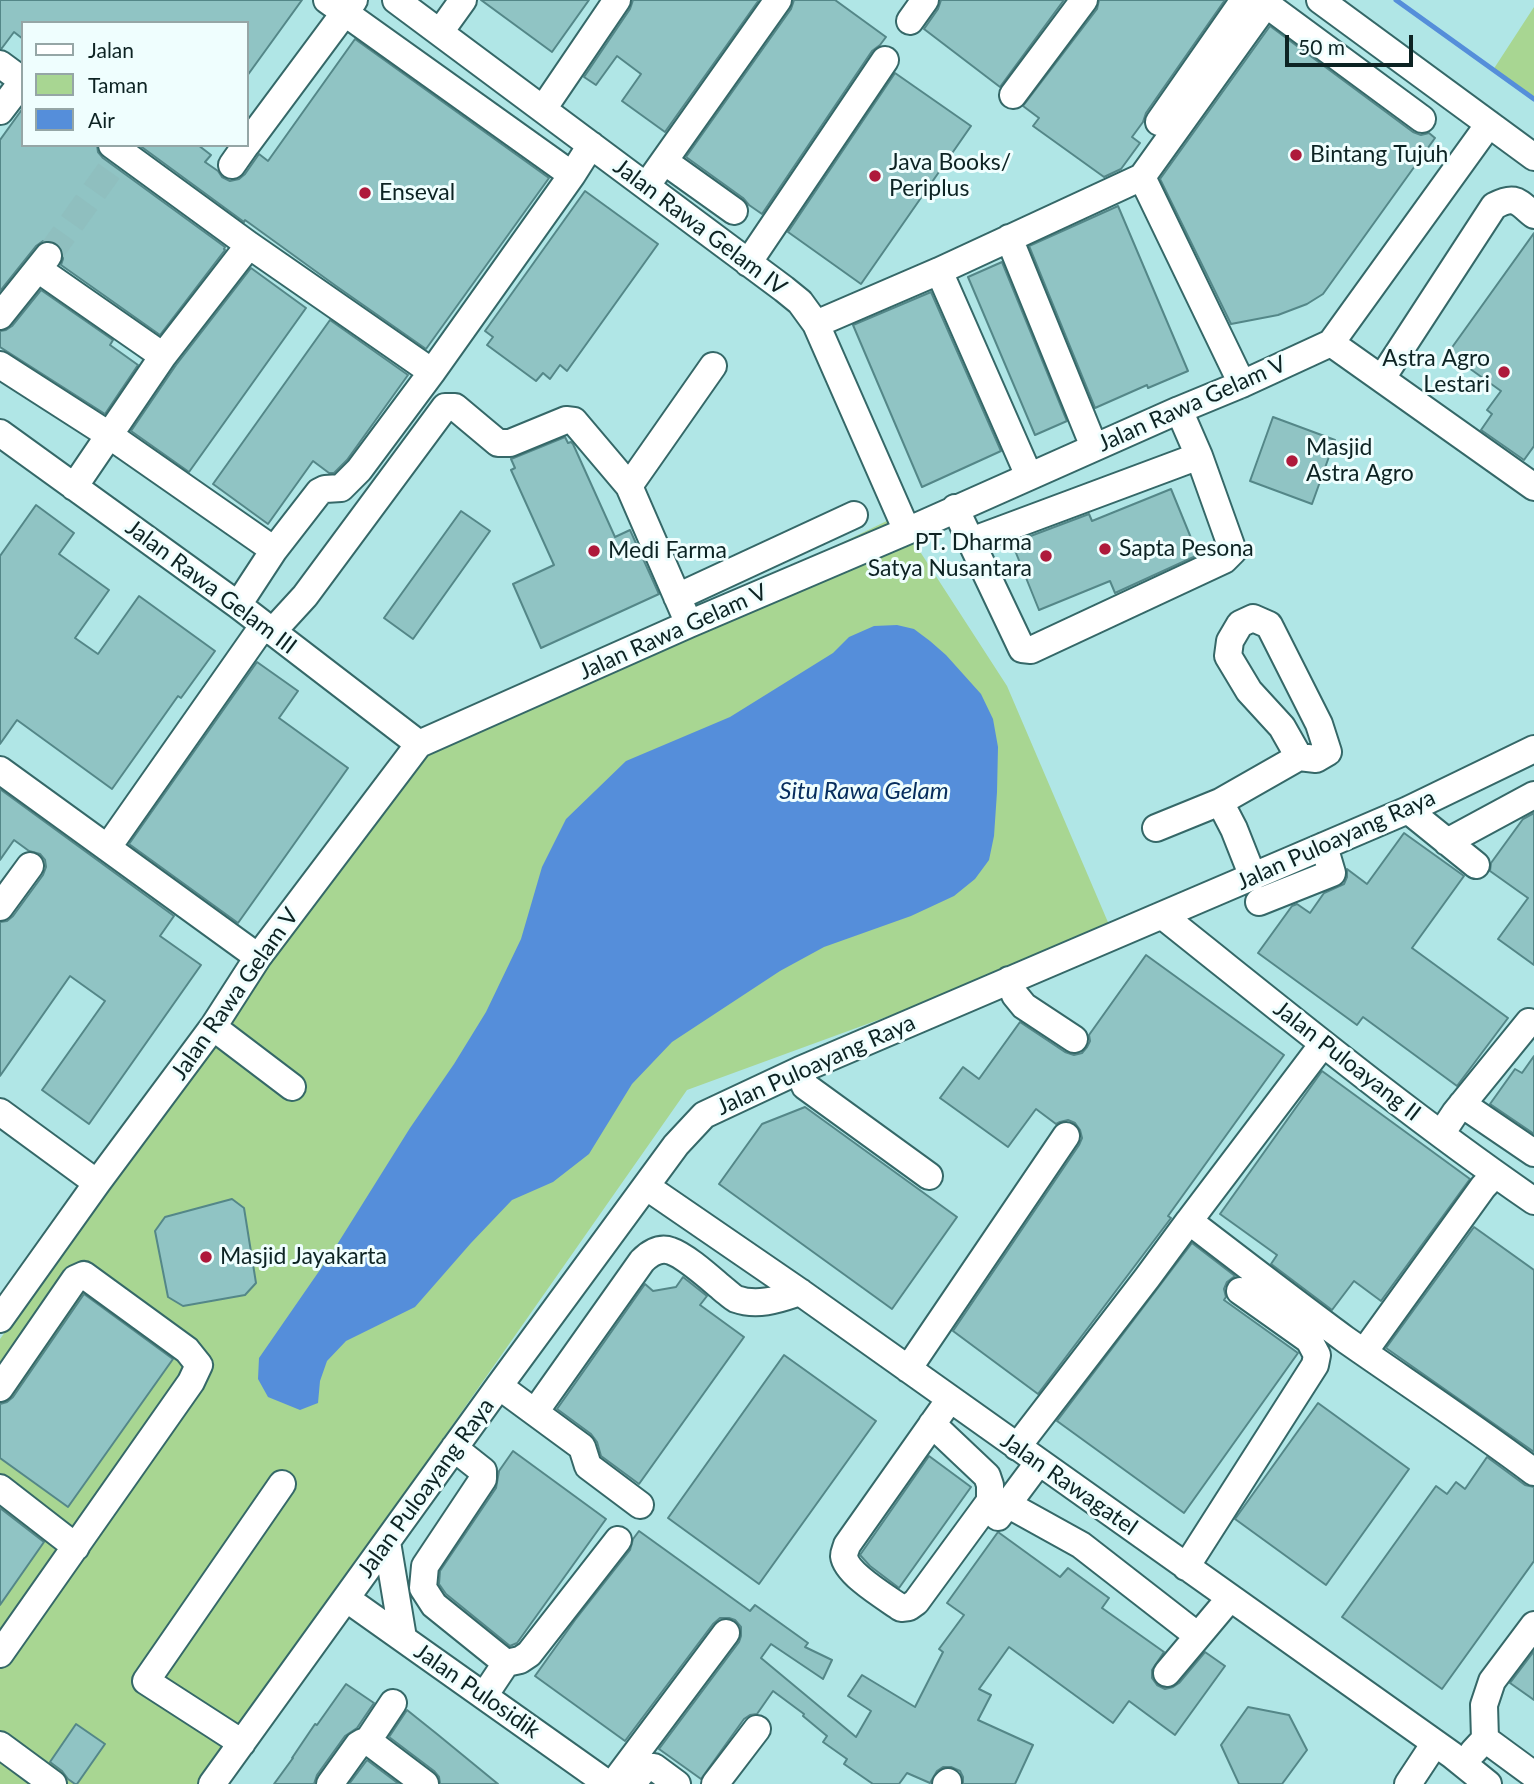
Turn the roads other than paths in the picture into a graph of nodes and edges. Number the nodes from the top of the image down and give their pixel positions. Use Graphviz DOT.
graph roads {
  1 [pos="396,0"];
  2 [pos="463,0"];
  3 [pos="617,0"];
  4 [pos="778,0"];
  5 [pos="1073,0"];
  6 [pos="1084,0"];
  7 [pos="1320,0"];
  8 [pos="1259,1"];
  9 [pos="342,4"];
  10 [pos="440,32"];
  11 [pos="884,61"];
  12 [pos="0,64"];
  13 [pos="21,80"];
  14 [pos="21,84"];
  15 [pos="543,109"];
  16 [pos="0,111"];
  17 [pos="1422,118"];
  18 [pos="1489,124"];
  19 [pos="248,141"];
  20 [pos="591,145"];
  21 [pos="114,156"];
  22 [pos="1534,157"];
  23 [pos="664,161"];
  24 [pos="1137,169"];
  25 [pos="572,175"];
  26 [pos="645,186"];
  27 [pos="734,211"];
  28 [pos="1534,215"];
  29 [pos="1009,238"];
  30 [pos="249,245"];
  31 [pos="748,263"];
  32 [pos="939,271"];
  33 [pos="0,316"];
  34 [pos="816,324"];
  35 [pos="1331,343"];
  36 [pos="163,356"];
  37 [pos="0,365"];
  38 [pos="713,366"];
  39 [pos="432,372"];
  40 [pos="1382,378"];
  41 [pos="1242,384"];
  42 [pos="1179,410"];
  43 [pos="0,433"];
  44 [pos="109,435"];
  45 [pos="1094,447"];
  46 [pos="1199,456"];
  47 [pos="1028,476"];
  48 [pos="629,486"];
  49 [pos="1534,486"];
  50 [pos="74,487"];
  51 [pos="955,508"];
  52 [pos="854,515"];
  53 [pos="907,531"];
  54 [pos="971,541"];
  55 [pos="274,550"];
  56 [pos="677,597"];
  57 [pos="238,605"];
  58 [pos="689,624"];
  59 [pos="267,629"];
  60 [pos="419,744"];
  61 [pos="1534,749"];
  62 [pos="1299,757"];
  63 [pos="0,770"];
  64 [pos="1534,795"];
  65 [pos="1220,803"];
  66 [pos="1408,810"];
  67 [pos="1156,828"];
  68 [pos="1447,842"];
  69 [pos="108,847"];
  70 [pos="1476,865"];
  71 [pos="30,866"];
  72 [pos="1256,889"];
  73 [pos="0,907"];
  74 [pos="1163,916"];
  75 [pos="258,957"];
  76 [pos="1009,980"];
  77 [pos="1529,1022"];
  78 [pos="213,1027"];
  79 [pos="1074,1039"];
  80 [pos="1323,1044"];
  81 [pos="800,1070"];
  82 [pos="292,1087"];
  83 [pos="1462,1104"];
  84 [pos="0,1112"];
  85 [pos="1441,1133"];
  86 [pos="1066,1136"];
  87 [pos="1534,1153"];
  88 [pos="1495,1174"];
  89 [pos="929,1176"];
  90 [pos="97,1183"];
  91 [pos="647,1187"];
  92 [pos="1534,1202"];
  93 [pos="1189,1221"];
  94 [pos="1240,1291"];
  95 [pos="800,1293"];
  96 [pos="0,1319"];
  97 [pos="1364,1352"];
  98 [pos="908,1369"];
  99 [pos="499,1385"];
  100 [pos="1,1386"];
  101 [pos="950,1399"];
  102 [pos="535,1412"];
  103 [pos="932,1424"];
  104 [pos="1017,1447"];
  105 [pos="454,1448"];
  106 [pos="1039,1462"];
  107 [pos="1534,1472"];
  108 [pos="282,1484"];
  109 [pos="0,1488"];
  110 [pos="1007,1504"];
  111 [pos="639,1505"];
  112 [pos="618,1540"];
  113 [pos="387,1542"];
  114 [pos="76,1547"];
  115 [pos="1186,1567"];
  116 [pos="1230,1598"];
  117 [pos="347,1599"];
  118 [pos="918,1623"];
  119 [pos="1534,1625"];
  120 [pos="726,1633"];
  121 [pos="1198,1636"];
  122 [pos="402,1638"];
  123 [pos="0,1654"];
  124 [pos="506,1663"];
  125 [pos="1167,1673"];
  126 [pos="484,1696"];
  127 [pos="393,1703"];
  128 [pos="757,1729"];
  129 [pos="1485,1739"];
  130 [pos="367,1742"];
  131 [pos="242,1743"];
  132 [pos="1435,1743"];
  133 [pos="0,1745"];
  134 [pos="1522,1754"];
  135 [pos="1463,1764"];
  136 [pos="22,1775"];
  137 [pos="1534,1775"];
  138 [pos="53,1784"];
  139 [pos="212,1784"];
  140 [pos="330,1784"];
  141 [pos="425,1784"];
  142 [pos="610,1784"];
  143 [pos="632,1784"];
  144 [pos="677,1784"];
  145 [pos="715,1784"];
  146 [pos="1408,1784"];
  147 [pos="1488,1784"];
  1 -- 10 [label="street, Jalan Rawa Gelam IV"];
  2 -- 10 [label="street"];
  3 -- 15 [label="street"];
  4 -- 23 [label="street"];
  5 -- 6 [label="street"];
  7 -- 18 [label="street"];
  8 -- 17 [label="street"];
  8 -- 24 [label="street"];
  9 -- 19 [label="street"];
  9 -- 25 [label="street"];
  10 -- 15 [label="street, Jalan Rawa Gelam IV"];
  11 -- 31 [label="street"];
  12 -- 13 [label="street"];
  14 -- 16 [label="street"];
  15 -- 20 [label="street, Jalan Rawa Gelam IV"];
  18 -- 22 [label="street"];
  18 -- 35 [label="street, Jalan Rawa Gelam V"];
  20 -- 25 [label="street"];
  20 -- 26 [label="street, Jalan Rawa Gelam IV"];
  21 -- 30 [label="street"];
  23 -- 26 [label="street"];
  23 -- 27 [label="street"];
  24 -- 29 [label="street"];
  24 -- 41 [label="street"];
  25 -- 39 [label="street"];
  26 -- 31 [label="street, Jalan Rawa Gelam IV"];
  28 -- 40 [label="street"];
  29 -- 32 [label="street"];
  29 -- 45 [label="street"];
  30 -- 36 [label="street"];
  30 -- 39 [label="street"];
  31 -- 34 [label="street, Jalan Rawa Gelam IV"];
  32 -- 34 [label="street"];
  32 -- 47 [label="street"];
  33 -- 36 [label="street"];
  34 -- 53 [label="street, Jalan Rawa Gelam IV"];
  35 -- 40 [label="street"];
  35 -- 41 [label="street, Jalan Rawa Gelam V"];
  36 -- 44 [label="street"];
  37 -- 44 [label="street"];
  38 -- 48 [label="street"];
  39 -- 55 [label="street"];
  40 -- 49 [label="street"];
  41 -- 42 [label="street, Jalan Rawa Gelam V"];
  42 -- 45 [label="street, Jalan Rawa Gelam V"];
  42 -- 46 [label="street"];
  43 -- 50 [label="street, Jalan Rawa Gelam III"];
  44 -- 50 [label="street"];
  44 -- 55 [label="street"];
  45 -- 47 [label="street, Jalan Rawa Gelam V"];
  46 -- 54 [label="street"];
  46 -- 54 [label="street"];
  47 -- 51 [label="street, Jalan Rawa Gelam V"];
  48 -- 56 [label="street"];
  48 -- 59 [label="street"];
  50 -- 57 [label="street, Jalan Rawa Gelam III"];
  51 -- 53 [label="street, Jalan Rawa Gelam V"];
  51 -- 54 [label="street"];
  52 -- 56 [label="street"];
  53 -- 58 [label="street, Jalan Rawa Gelam V"];
  55 -- 57 [label="street"];
  56 -- 58 [label="street"];
  57 -- 59 [label="street, Jalan Rawa Gelam III"];
  58 -- 60 [label="street, Jalan Rawa Gelam V"];
  59 -- 60 [label="street, Jalan Rawa Gelam III"];
  59 -- 69 [label="street"];
  60 -- 75 [label="street, Jalan Rawa Gelam V"];
  61 -- 66 [label="street, Jalan Puloayang Raya"];
  62 -- 62 [label="street"];
  62 -- 65 [label="street"];
  63 -- 69 [label="street"];
  64 -- 68 [label="street"];
  65 -- 67 [label="street"];
  65 -- 72 [label="street"];
  66 -- 68 [label="street"];
  66 -- 72 [label="street, Jalan Puloayang Raya"];
  68 -- 70 [label="street"];
  69 -- 75 [label="street"];
  71 -- 73 [label="street"];
  72 -- 74 [label="street, Jalan Puloayang Raya"];
  74 -- 76 [label="street, Jalan Puloayang Raya"];
  74 -- 80 [label="street, Jalan Puloayang II"];
  75 -- 78 [label="street, Jalan Rawa Gelam V"];
  76 -- 79 [label="street"];
  76 -- 81 [label="street, Jalan Puloayang Raya"];
  77 -- 83 [label="street"];
  78 -- 82 [label="street"];
  78 -- 90 [label="street, Jalan Rawa Gelam V"];
  80 -- 85 [label="street, Jalan Puloayang II"];
  80 -- 93 [label="street"];
  81 -- 89 [label="street"];
  81 -- 91 [label="street, Jalan Puloayang Raya"];
  83 -- 85 [label="street"];
  83 -- 87 [label="street"];
  84 -- 90 [label="street"];
  85 -- 88 [label="street, Jalan Puloayang II"];
  86 -- 98 [label="street"];
  88 -- 92 [label="street, Jalan Puloayang II"];
  88 -- 97 [label="street"];
  90 -- 96 [label="street, Jalan Rawa Gelam V"];
  91 -- 95 [label="street, Jalan Rawagatel"];
  91 -- 99 [label="street, Jalan Puloayang Raya"];
  93 -- 97 [label="street"];
  93 -- 104 [label="street"];
  94 -- 115 [label="street"];
  95 -- 98 [label="street, Jalan Rawagatel"];
  95 -- 102 [label="street"];
  97 -- 107 [label="street"];
  98 -- 101 [label="street, Jalan Rawagatel"];
  99 -- 102 [label="street"];
  99 -- 105 [label="street, Jalan Puloayang Raya"];
  100 -- 114 [label="street"];
  101 -- 103 [label="street"];
  101 -- 104 [label="street, Jalan Rawagatel"];
  102 -- 111 [label="street"];
  103 -- 103 [label="street"];
  104 -- 106 [label="street, Jalan Rawagatel"];
  105 -- 113 [label="street, Jalan Puloayang Raya"];
  105 -- 124 [label="street"];
  106 -- 110 [label="street"];
  106 -- 115 [label="street, Jalan Rawagatel"];
  108 -- 131 [label="street"];
  109 -- 114 [label="street"];
  110 -- 118 [label="street"];
  110 -- 121 [label="street"];
  112 -- 124 [label="street"];
  113 -- 117 [label="street, Jalan Puloayang Raya"];
  113 -- 122 [label="street"];
  114 -- 123 [label="street"];
  115 -- 116 [label="street, Jalan Rawagatel"];
  116 -- 121 [label="street"];
  116 -- 132 [label="street, Jalan Rawagatel"];
  117 -- 122 [label="street, Jalan Pulosidik"];
  117 -- 131 [label="street, Jalan Puloayang Raya"];
  119 -- 129 [label="street"];
  120 -- 142 [label="street"];
  121 -- 125 [label="street"];
  122 -- 126 [label="street, Jalan Pulosidik"];
  124 -- 126 [label="street"];
  126 -- 142 [label="street, Jalan Pulosidik"];
  127 -- 130 [label="street"];
  128 -- 145 [label="street"];
  129 -- 134 [label="street"];
  129 -- 135 [label="street"];
  130 -- 140 [label="street"];
  130 -- 141 [label="street"];
  131 -- 139 [label="street, Jalan Puloayang Raya"];
  132 -- 135 [label="street, Jalan Rawagatel"];
  132 -- 146 [label="street"];
  133 -- 136 [label="street"];
  134 -- 137 [label="street"];
  135 -- 147 [label="street, Jalan Rawagatel"];
  136 -- 138 [label="street"];
  143 -- 144 [label="street"];
}
